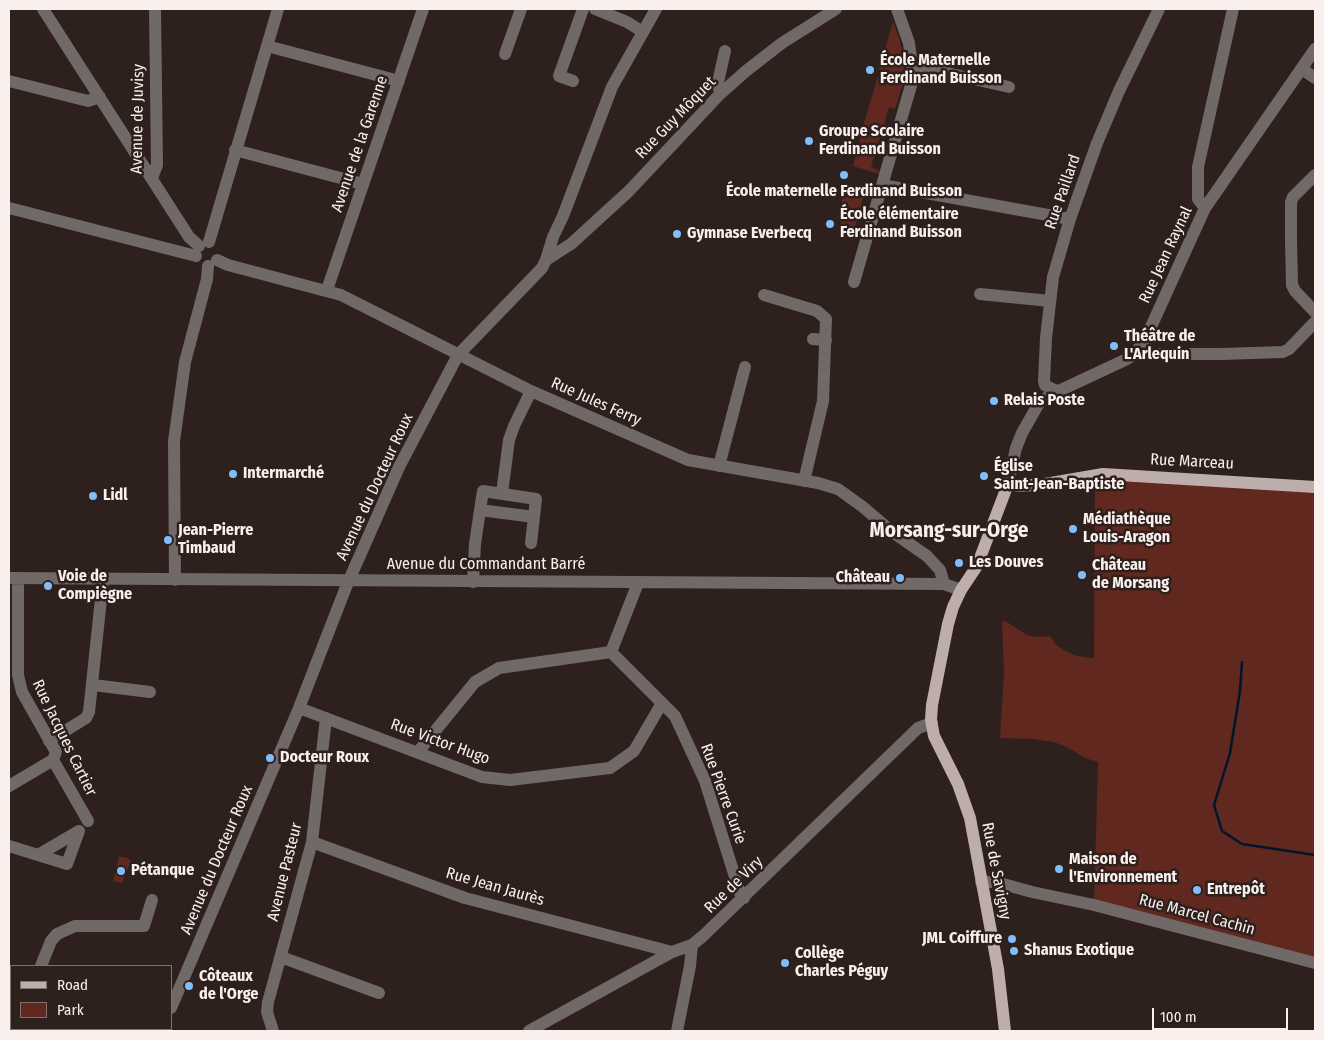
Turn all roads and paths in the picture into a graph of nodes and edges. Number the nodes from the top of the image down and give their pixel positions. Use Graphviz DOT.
graph roads {
  1 [pos="43,9"];
  2 [pos="155,9"];
  3 [pos="278,9"];
  4 [pos="424,9"];
  5 [pos="521,9"];
  6 [pos="583,9"];
  7 [pos="595,9"];
  8 [pos="656,9"];
  9 [pos="836,9"];
  10 [pos="897,9"];
  11 [pos="1160,9"];
  12 [pos="1233,9"];
  13 [pos="643,32"];
  14 [pos="268,46"];
  15 [pos="1315,48"];
  16 [pos="725,51"];
  17 [pos="505,54"];
  18 [pos="913,67"];
  19 [pos="1302,69"];
  20 [pos="1315,78"];
  21 [pos="9,81"];
  22 [pos="399,81"];
  23 [pos="573,81"];
  24 [pos="1009,87"];
  25 [pos="720,94"];
  26 [pos="100,97"];
  27 [pos="235,150"];
  28 [pos="1315,175"];
  29 [pos="152,178"];
  30 [pos="363,184"];
  31 [pos="882,185"];
  32 [pos="9,208"];
  33 [pos="1205,208"];
  34 [pos="1070,219"];
  35 [pos="201,248"];
  36 [pos="546,260"];
  37 [pos="212,263"];
  38 [pos="854,282"];
  39 [pos="327,290"];
  40 [pos="980,294"];
  41 [pos="764,295"];
  42 [pos="1050,301"];
  43 [pos="1315,312"];
  44 [pos="1315,322"];
  45 [pos="812,339"];
  46 [pos="826,340"];
  47 [pos="1140,347"];
  48 [pos="458,355"];
  49 [pos="745,367"];
  50 [pos="531,391"];
  51 [pos="1057,391"];
  52 [pos="719,466"];
  53 [pos="804,480"];
  54 [pos="1008,484"];
  55 [pos="1315,487"];
  56 [pos="502,493"];
  57 [pos="480,510"];
  58 [pos="534,517"];
  59 [pos="531,543"];
  60 [pos="13,578"];
  61 [pos="104,580"];
  62 [pos="175,580"];
  63 [pos="350,580"];
  64 [pos="473,582"];
  65 [pos="638,582"];
  66 [pos="944,584"];
  67 [pos="962,590"];
  68 [pos="611,652"];
  69 [pos="93,685"];
  70 [pos="150,692"];
  71 [pos="662,703"];
  72 [pos="299,708"];
  73 [pos="326,718"];
  74 [pos="932,723"];
  75 [pos="49,741"];
  76 [pos="418,752"];
  77 [pos="54,760"];
  78 [pos="9,786"];
  79 [pos="88,821"];
  80 [pos="312,842"];
  81 [pos="9,846"];
  82 [pos="38,855"];
  83 [pos="982,882"];
  84 [pos="744,898"];
  85 [pos="152,900"];
  86 [pos="692,945"];
  87 [pos="672,952"];
  88 [pos="281,957"];
  89 [pos="1315,963"];
  90 [pos="41,965"];
  91 [pos="379,993"];
  92 [pos="172,1006"];
  93 [pos="273,1031"];
  94 [pos="529,1031"];
  95 [pos="677,1031"];
  96 [pos="1005,1031"];
  1 -- 26 [label="street"];
  2 -- 29 [label="street, Avenue de Juvisy"];
  3 -- 14 [label="street"];
  4 -- 22 [label="street, Avenue de la Garenne"];
  5 -- 17 [label="street"];
  6 -- 23 [label="street"];
  7 -- 13 [label="street"];
  8 -- 13 [label="street, Avenue du Docteur Roux"];
  9 -- 25 [label="street, Rue Guy Môquet"];
  10 -- 18 [label="street"];
  11 -- 34 [label="street, Rue Paillard"];
  12 -- 33 [label="street"];
  13 -- 36 [label="street, Avenue du Docteur Roux"];
  14 -- 22 [label="street"];
  14 -- 27 [label="street"];
  15 -- 19 [label="street, Rue Jean Raynal"];
  16 -- 25 [label="street"];
  18 -- 24 [label="street"];
  18 -- 31 [label="street"];
  19 -- 20 [label="street"];
  19 -- 33 [label="street, Rue Jean Raynal"];
  21 -- 26 [label="street"];
  22 -- 30 [label="street, Avenue de la Garenne"];
  25 -- 36 [label="street, Rue Guy Môquet"];
  26 -- 29 [label="street"];
  27 -- 30 [label="street"];
  27 -- 35 [label="street"];
  28 -- 43 [label="street"];
  29 -- 35 [label="street, Avenue de Juvisy"];
  30 -- 39 [label="street, Avenue de la Garenne"];
  31 -- 34 [label="street"];
  31 -- 38 [label="street"];
  32 -- 35 [label="street"];
  33 -- 47 [label="street, Rue Jean Raynal"];
  34 -- 42 [label="street, Rue Paillard"];
  35 -- 37 [label="street"];
  35 -- 37 [label="street"];
  36 -- 48 [label="street, Avenue du Docteur Roux"];
  37 -- 39 [label="street, Rue Jules Ferry"];
  37 -- 62 [label="street"];
  39 -- 48 [label="street, Rue Jules Ferry"];
  40 -- 42 [label="street"];
  41 -- 46 [label="street"];
  42 -- 51 [label="street, Rue Paillard"];
  44 -- 47 [label="street"];
  45 -- 46 [label="street"];
  46 -- 53 [label="street"];
  47 -- 51 [label="street, Rue Jean Raynal"];
  48 -- 50 [label="street, Rue Jules Ferry"];
  48 -- 63 [label="street, Avenue du Docteur Roux"];
  49 -- 52 [label="street"];
  50 -- 52 [label="street, Rue Jules Ferry"];
  50 -- 56 [label="street"];
  51 -- 54 [label="street, Rue Jean Raynal"];
  52 -- 53 [label="street, Rue Jules Ferry"];
  53 -- 66 [label="street, Rue Jules Ferry"];
  54 -- 55 [label="main road, Rue Marceau"];
  54 -- 67 [label="main road, Rue Jean Raynal"];
  56 -- 57 [label="street"];
  56 -- 58 [label="street"];
  57 -- 58 [label="street"];
  57 -- 64 [label="street"];
  58 -- 59 [label="street"];
  60 -- 61 [label="street, Avenue du Commandant Barré"];
  60 -- 75 [label="street, Rue Jacques Cartier"];
  61 -- 62 [label="street, Avenue du Commandant Barré"];
  61 -- 69 [label="street"];
  62 -- 63 [label="street, Avenue du Commandant Barré"];
  63 -- 64 [label="street, Avenue du Commandant Barré"];
  63 -- 72 [label="street, Avenue du Docteur Roux"];
  64 -- 65 [label="street, Avenue du Commandant Barré"];
  65 -- 66 [label="street, Avenue du Commandant Barré"];
  65 -- 68 [label="street"];
  66 -- 67 [label="street, Avenue du Commandant Barré"];
  67 -- 74 [label="main road, Rue Jean Raynal"];
  68 -- 71 [label="street, Rue Pierre Curie"];
  68 -- 76 [label="street"];
  69 -- 70 [label="street"];
  69 -- 75 [label="street"];
  71 -- 76 [label="street, Rue Victor Hugo"];
  71 -- 84 [label="street, Rue Pierre Curie"];
  72 -- 73 [label="street, Rue Victor Hugo"];
  72 -- 92 [label="street, Avenue du Docteur Roux"];
  73 -- 76 [label="street, Rue Victor Hugo"];
  73 -- 80 [label="street, Avenue Pasteur"];
  74 -- 83 [label="main road, Rue de Savigny"];
  74 -- 84 [label="street, Rue de Viry"];
  75 -- 77 [label="street, Rue Jacques Cartier"];
  77 -- 78 [label="street"];
  77 -- 79 [label="street, Rue Jacques Cartier"];
  80 -- 87 [label="street, Rue Jean Jaurès"];
  80 -- 88 [label="street, Avenue Pasteur"];
  81 -- 82 [label="street"];
  83 -- 89 [label="street, Rue Marcel Cachin"];
  83 -- 96 [label="main road, Rue de Savigny"];
  84 -- 86 [label="street, Rue de Viry"];
  85 -- 90 [label="street"];
  86 -- 87 [label="street, Rue de Viry"];
  86 -- 95 [label="street"];
  87 -- 94 [label="street, Rue de Viry"];
  88 -- 91 [label="street"];
  88 -- 93 [label="street, Avenue Pasteur"];
}
